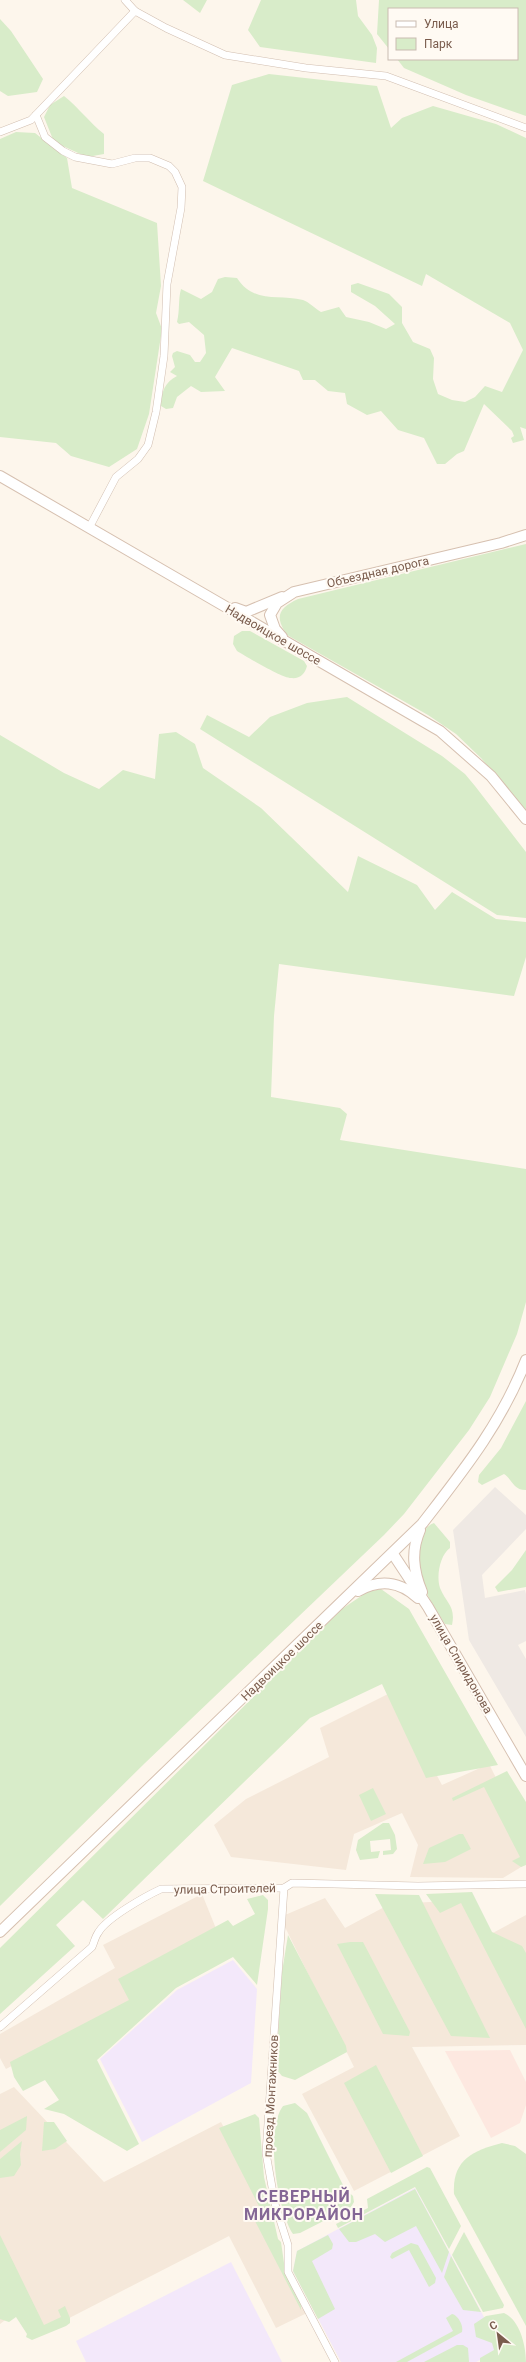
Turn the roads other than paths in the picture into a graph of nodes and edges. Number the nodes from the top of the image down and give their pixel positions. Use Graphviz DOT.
graph roads {
  1 [pos="126,0"];
  2 [pos="135,11"];
  3 [pos="36,115"];
  4 [pos="526,128"];
  5 [pos="0,132"];
  6 [pos="0,476"];
  7 [pos="89,528"];
  8 [pos="526,535"];
  9 [pos="294,592"];
  10 [pos="211,599"];
  11 [pos="286,642"];
  12 [pos="526,819"];
  13 [pos="526,1360"];
  14 [pos="422,1524"];
  15 [pos="393,1554"];
  16 [pos="342,1603"];
  17 [pos="428,1607"];
  18 [pos="526,1776"];
  19 [pos="526,1884"];
  20 [pos="284,1888"];
  21 [pos="0,1932"];
  22 [pos="0,2027"];
  23 [pos="335,2362"];
  1 -- 2 [label="street"];
  2 -- 3 [label="street"];
  2 -- 4 [label="street"];
  3 -- 5 [label="street"];
  3 -- 7 [label="street"];
  6 -- 7 [label="main road, Надвоицкое шоссе"];
  7 -- 10 [label="main road, Надвоицкое шоссе"];
  8 -- 9 [label="main road, Объездная дорога"];
  9 -- 10 [label="main road"];
  9 -- 11 [label="main road, Объездная дорога"];
  10 -- 11 [label="main road, Надвоицкое шоссе"];
  11 -- 12 [label="main road, Надвоицкое шоссе"];
  13 -- 14 [label="main road, Надвоицкое шоссе"];
  14 -- 15 [label="main road, Надвоицкое шоссе"];
  14 -- 17 [label="main road"];
  15 -- 16 [label="main road, Надвоицкое шоссе"];
  15 -- 17 [label="main road, улица Спиридонова"];
  16 -- 17 [label="main road"];
  16 -- 21 [label="main road, Надвоицкое шоссе"];
  17 -- 18 [label="main road, улица Спиридонова"];
  19 -- 20 [label="street, улица Строителей"];
  20 -- 22 [label="street, улица Строителей"];
  20 -- 23 [label="street, проезд Монтажников"];
}
